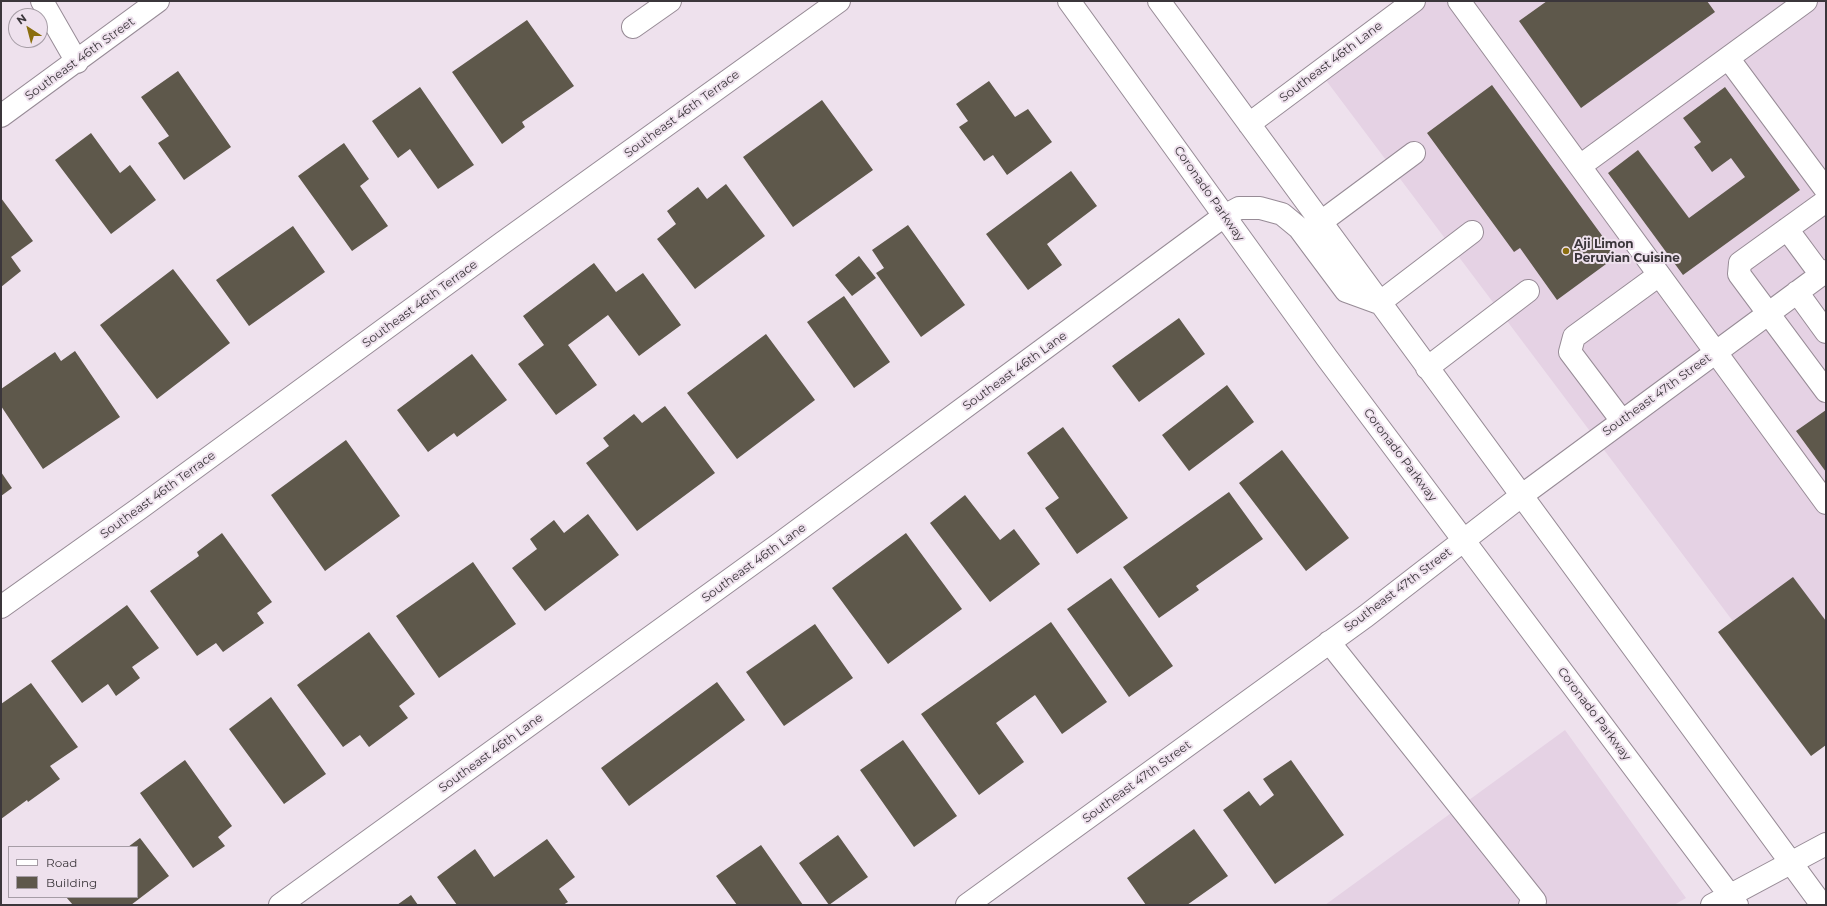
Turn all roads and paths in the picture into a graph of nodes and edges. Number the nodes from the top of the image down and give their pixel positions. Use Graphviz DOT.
graph roads {
  1 [pos="42,1"];
  2 [pos="158,1"];
  3 [pos="670,1"];
  4 [pos="839,1"];
  5 [pos="1069,1"];
  6 [pos="1159,1"];
  7 [pos="1414,1"];
  8 [pos="1459,1"];
  9 [pos="1806,1"];
  10 [pos="633,27"];
  11 [pos="1728,58"];
  12 [pos="77,62"];
  13 [pos="1,116"];
  14 [pos="1249,124"];
  15 [pos="1414,154"];
  16 [pos="1580,166"];
  17 [pos="1826,190"];
  18 [pos="1826,201"];
  19 [pos="1224,216"];
  20 [pos="1321,222"];
  21 [pos="1787,229"];
  22 [pos="1472,232"];
  23 [pos="1824,273"];
  24 [pos="1659,275"];
  25 [pos="1528,291"];
  26 [pos="1797,292"];
  27 [pos="1380,303"];
  28 [pos="1768,314"];
  29 [pos="1826,332"];
  30 [pos="1716,352"];
  31 [pos="1427,368"];
  32 [pos="1826,391"];
  33 [pos="1622,420"];
  34 [pos="1521,496"];
  35 [pos="1826,503"];
  36 [pos="1464,541"];
  37 [pos="1,607"];
  38 [pos="1329,642"];
  39 [pos="1826,844"];
  40 [pos="1791,862"];
  41 [pos="1726,902"];
  42 [pos="280,905"];
  43 [pos="967,905"];
  44 [pos="1530,905"];
  45 [pos="1822,905"];
  1 -- 12 [label="street"];
  2 -- 12 [label="street, Southeast 46th Street"];
  3 -- 10 [label="street"];
  4 -- 37 [label="street, Southeast 46th Terrace"];
  5 -- 19 [label="street, Coronado Parkway"];
  6 -- 14 [label="street"];
  7 -- 14 [label="street, Southeast 46th Lane"];
  8 -- 16 [label="street"];
  9 -- 11 [label="street"];
  11 -- 16 [label="street"];
  11 -- 17 [label="street"];
  12 -- 13 [label="street, Southeast 46th Street"];
  14 -- 20 [label="street"];
  15 -- 20 [label="street"];
  16 -- 24 [label="street"];
  18 -- 21 [label="street"];
  19 -- 27 [label="street, Southeast 46th Lane"];
  19 -- 36 [label="street, Coronado Parkway"];
  19 -- 42 [label="street, Southeast 46th Lane"];
  20 -- 27 [label="street"];
  21 -- 23 [label="street"];
  21 -- 28 [label="street"];
  22 -- 27 [label="street"];
  23 -- 26 [label="street, Southeast 47th Street"];
  24 -- 30 [label="street"];
  24 -- 33 [label="street"];
  25 -- 31 [label="street"];
  26 -- 28 [label="street, Southeast 47th Street"];
  26 -- 29 [label="street"];
  27 -- 31 [label="street"];
  28 -- 30 [label="street, Southeast 47th Street"];
  28 -- 32 [label="street"];
  30 -- 33 [label="street, Southeast 47th Street"];
  30 -- 35 [label="street"];
  31 -- 34 [label="street"];
  33 -- 34 [label="street, Southeast 47th Street"];
  34 -- 36 [label="street, Southeast 47th Street"];
  34 -- 40 [label="street"];
  36 -- 38 [label="street, Southeast 47th Street"];
  36 -- 41 [label="street, Coronado Parkway"];
  38 -- 43 [label="street, Southeast 47th Street"];
  38 -- 44 [label="street"];
  39 -- 40 [label="street"];
  40 -- 41 [label="street"];
  40 -- 45 [label="street"];
}
